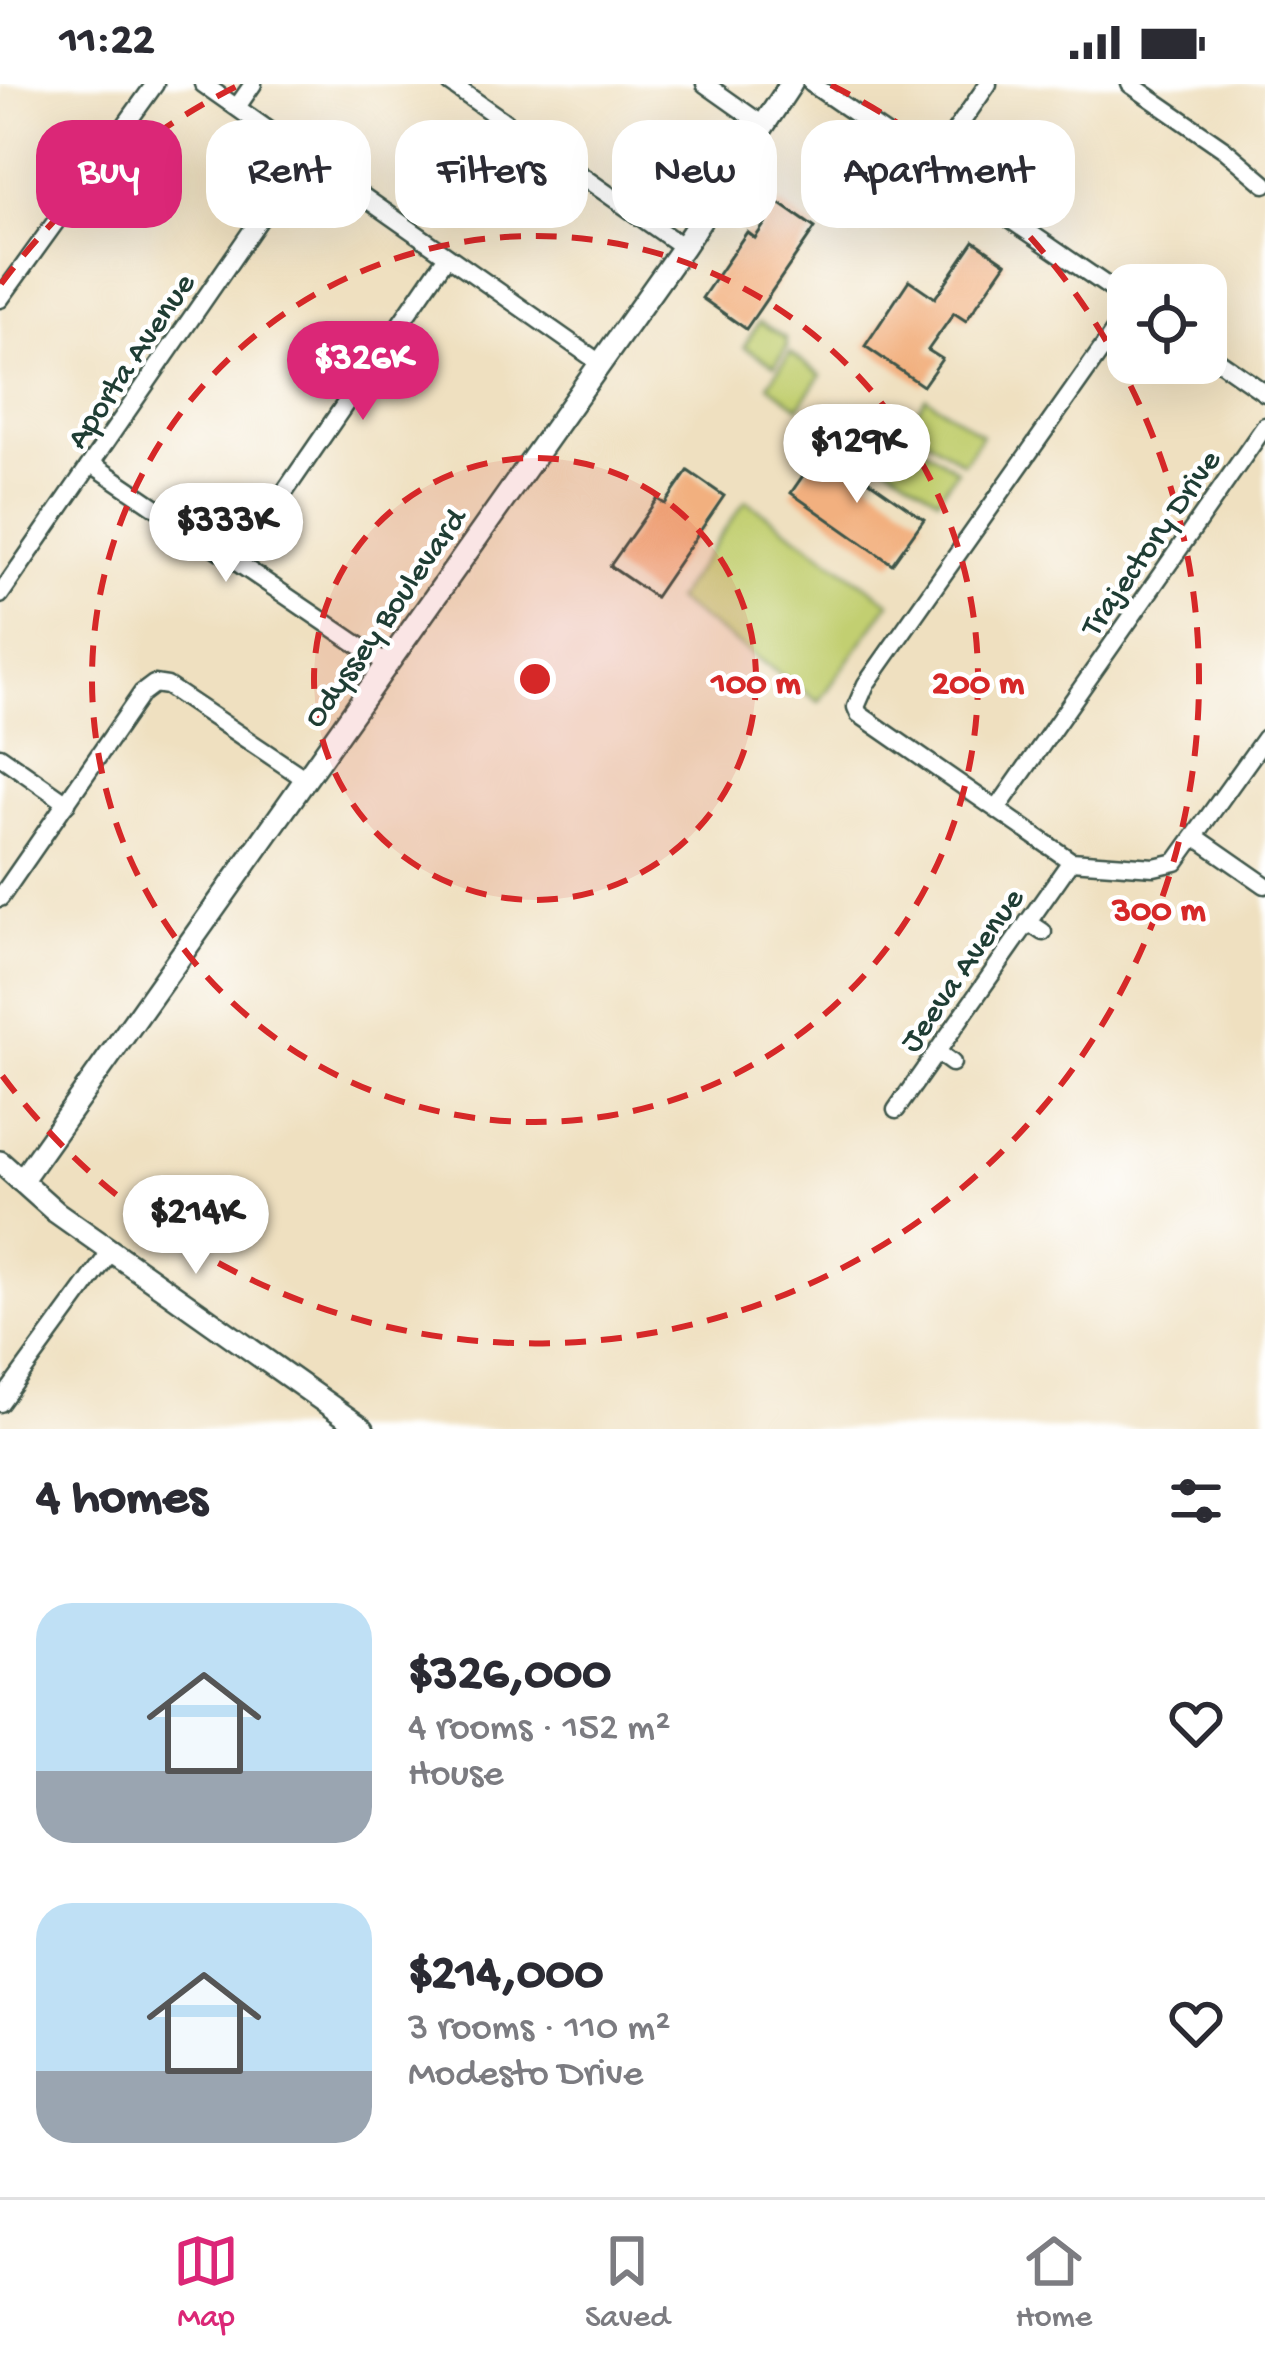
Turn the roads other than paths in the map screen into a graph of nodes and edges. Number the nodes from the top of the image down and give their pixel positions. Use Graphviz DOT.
graph roads {
  1 [pos="155,84"];
  2 [pos="203,84"];
  3 [pos="253,84"];
  4 [pos="451,84"];
  5 [pos="705,84"];
  6 [pos="791,84"];
  7 [pos="812,84"];
  8 [pos="988,84"];
  9 [pos="1130,84"];
  10 [pos="237,107"];
  11 [pos="255,120"];
  12 [pos="757,120"];
  13 [pos="766,120"];
  14 [pos="864,120"];
  15 [pos="963,120"];
  16 [pos="1264,179"];
  17 [pos="371,202"];
  18 [pos="254,228"];
  19 [pos="695,228"];
  20 [pos="1023,228"];
  21 [pos="682,247"];
  22 [pos="447,256"];
  23 [pos="1107,285"];
  24 [pos="0,299"];
  25 [pos="1107,342"];
  26 [pos="600,363"];
  27 [pos="1227,367"];
  28 [pos="1265,393"];
  29 [pos="1265,426"];
  30 [pos="92,464"];
  31 [pos="237,561"];
  32 [pos="0,595"];
  33 [pos="388,664"];
  34 [pos="1265,738"];
  35 [pos="0,756"];
  36 [pos="307,780"];
  37 [pos="68,803"];
  38 [pos="997,809"];
  39 [pos="1196,837"];
  40 [pos="1071,861"];
  41 [pos="1265,885"];
  42 [pos="0,898"];
  43 [pos="896,1110"];
  44 [pos="0,1162"];
  45 [pos="21,1181"];
  46 [pos="111,1251"];
  47 [pos="3,1394"];
  48 [pos="362,1429"];
  1 -- 24 [label="street"];
  2 -- 10 [label="street"];
  3 -- 10 [label="street"];
  4 -- 21 [label="street"];
  5 -- 12 [label="street"];
  6 -- 13 [label="street, Odyssey Boulevard"];
  7 -- 14 [label="street"];
  8 -- 15 [label="street"];
  9 -- 16 [label="street"];
  10 -- 11 [label="street"];
  17 -- 22 [label="street"];
  18 -- 30 [label="street, Aporta Avenue"];
  19 -- 21 [label="street, Odyssey Boulevard"];
  20 -- 23 [label="street"];
  21 -- 26 [label="street, Odyssey Boulevard"];
  22 -- 26 [label="street"];
  22 -- 31 [label="street"];
  25 -- 38 [label="street"];
  26 -- 33 [label="street, Odyssey Boulevard"];
  27 -- 28 [label="street"];
  29 -- 38 [label="street, Trajectory Drive"];
  30 -- 31 [label="street"];
  30 -- 32 [label="street, Aporta Avenue"];
  31 -- 33 [label="street"];
  33 -- 36 [label="street, Odyssey Boulevard"];
  34 -- 39 [label="street"];
  35 -- 37 [label="street"];
  36 -- 37 [label="street"];
  36 -- 45 [label="street, Odyssey Boulevard"];
  37 -- 42 [label="street"];
  38 -- 40 [label="street"];
  39 -- 40 [label="street"];
  39 -- 41 [label="street"];
  40 -- 43 [label="street, Jeeva Avenue"];
  44 -- 45 [label="street"];
  45 -- 46 [label="street"];
  46 -- 47 [label="street"];
  46 -- 48 [label="street"];
}
